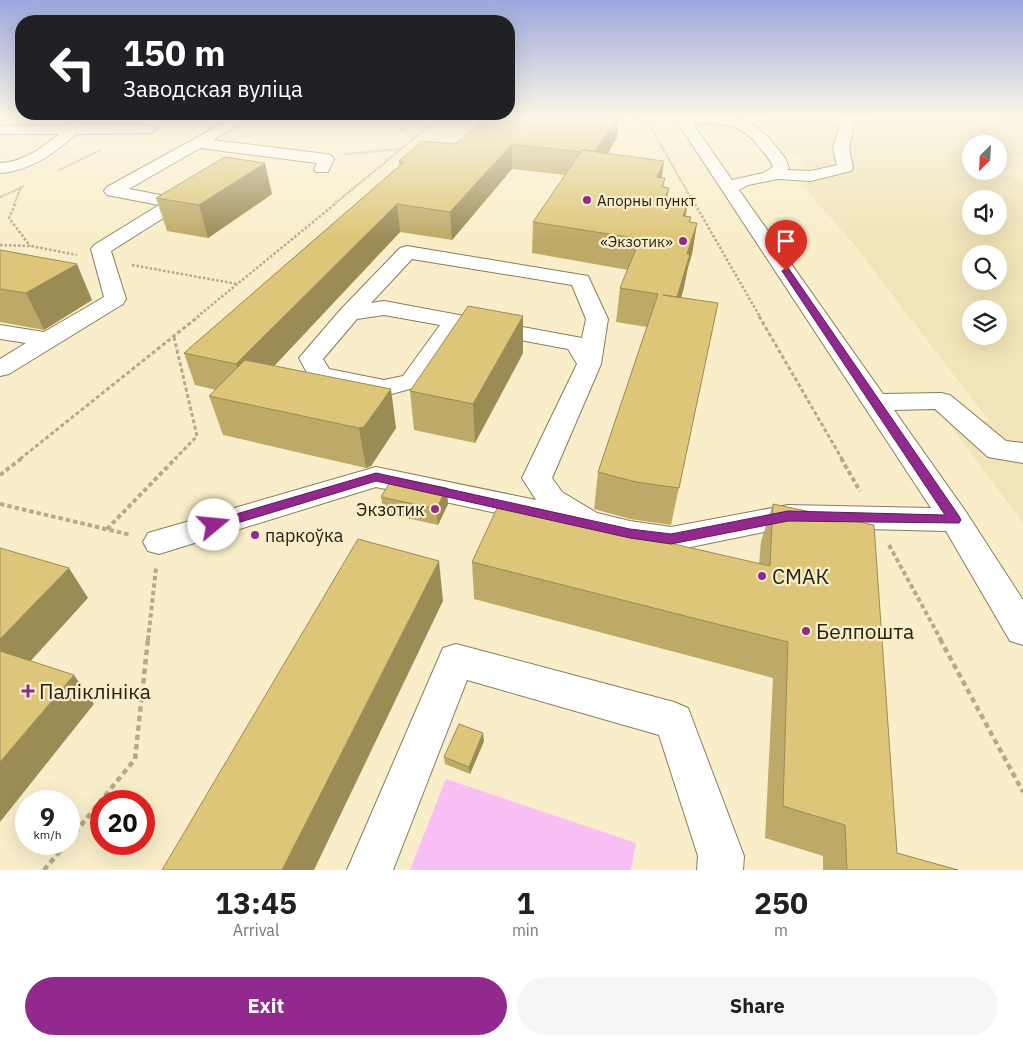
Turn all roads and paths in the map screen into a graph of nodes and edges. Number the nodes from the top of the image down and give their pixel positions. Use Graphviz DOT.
graph roads {
  1 [pos="35,158"];
  2 [pos="85,158"];
  3 [pos="171,158"];
  4 [pos="283,158"];
  5 [pos="331,158"];
  6 [pos="392,158"];
  7 [pos="668,158"];
  8 [pos="709,158"];
  9 [pos="775,158"];
  10 [pos="843,158"];
  11 [pos="320,164"];
  12 [pos="0,168"];
  13 [pos="54,172"];
  14 [pos="777,174"];
  15 [pos="29,184"];
  16 [pos="21,187"];
  17 [pos="730,188"];
  18 [pos="0,198"];
  19 [pos="31,246"];
  20 [pos="350,313"];
  21 [pos="455,321"];
  22 [pos="0,332"];
  23 [pos="174,336"];
  24 [pos="48,340"];
  25 [pos="589,364"];
  26 [pos="0,369"];
  27 [pos="876,402"];
  28 [pos="1023,453"];
  29 [pos="0,476"];
  30 [pos="0,504"];
  31 [pos="875,518"];
  32 [pos="955,520"];
  33 [pos="588,523"];
  34 [pos="107,530"];
  35 [pos="159,542"];
  36 [pos="1023,630"];
  37 [pos="1023,792"];
  38 [pos="80,826"];
  39 [pos="57,855"];
  40 [pos="44,870"];
  41 [pos="370,870"];
  42 [pos="720,870"];
  1 -- 12 [label="street"];
  2 -- 13 [label="path"];
  3 -- 24 [label="street"];
  4 -- 11 [label="street"];
  5 -- 11 [label="path"];
  6 -- 23 [label="path"];
  7 -- 31 [label="path"];
  8 -- 17 [label="street"];
  9 -- 14 [label="street"];
  10 -- 14 [label="street"];
  14 -- 17 [label="street"];
  15 -- 16 [label="path"];
  16 -- 18 [label="path"];
  16 -- 19 [label="path"];
  17 -- 27 [label="street"];
  20 -- 21 [label="street"];
  20 -- 21 [label="street"];
  20 -- 25 [label="street"];
  21 -- 25 [label="street"];
  22 -- 24 [label="street"];
  23 -- 29 [label="path"];
  23 -- 34 [label="path"];
  24 -- 26 [label="street"];
  25 -- 33 [label="street"];
  27 -- 28 [label="street"];
  27 -- 32 [label="street"];
  30 -- 34 [label="path"];
  31 -- 32 [label="street"];
  31 -- 33 [label="street"];
  31 -- 37 [label="path"];
  32 -- 36 [label="street"];
  33 -- 35 [label="street"];
  34 -- 35 [label="path"];
  35 -- 38 [label="path"];
  39 -- 40 [label="path"];
  41 -- 42 [label="street"];
}
